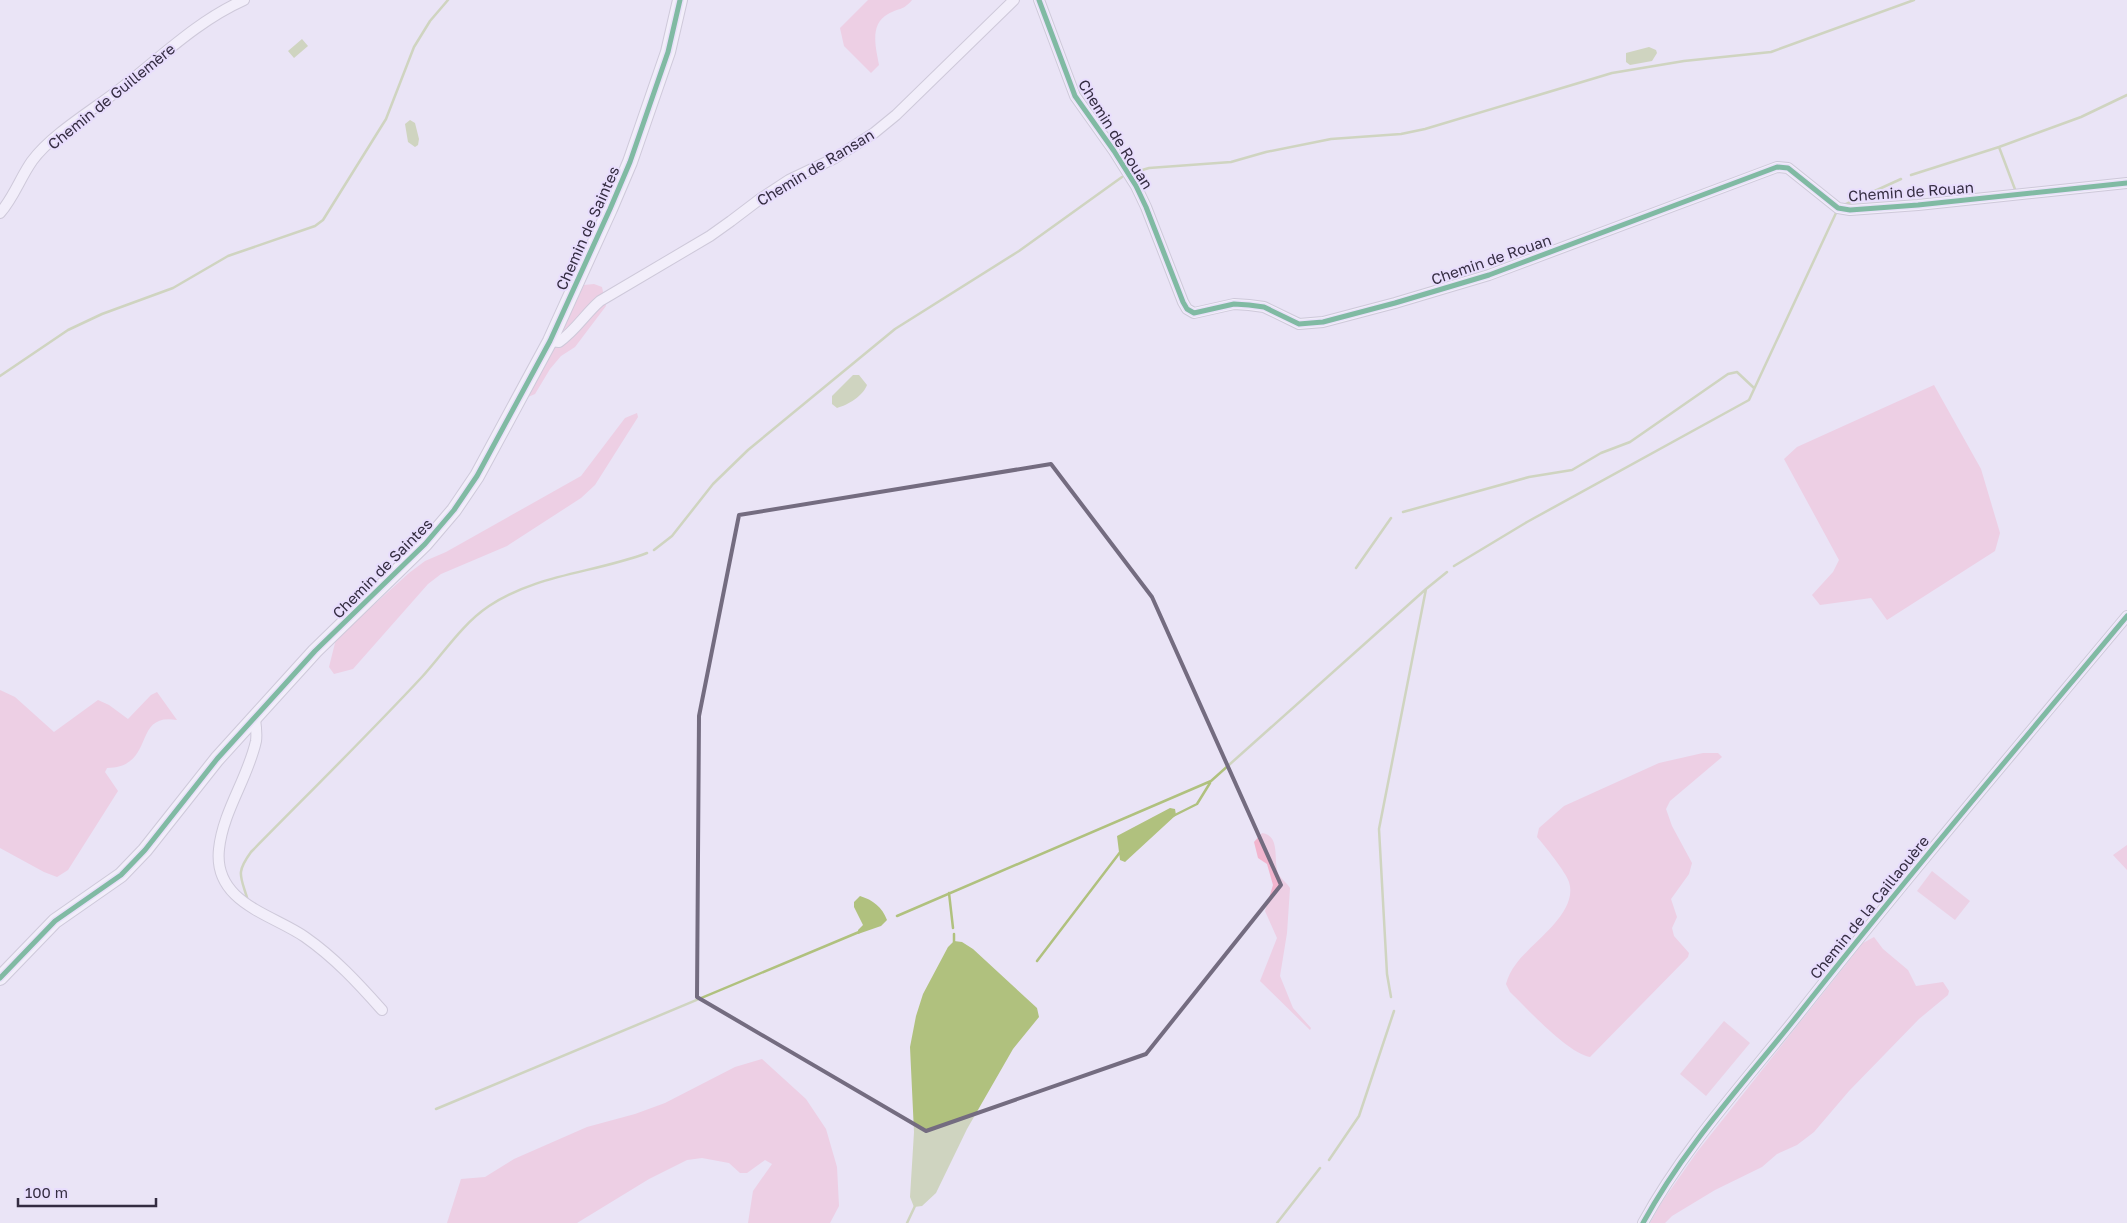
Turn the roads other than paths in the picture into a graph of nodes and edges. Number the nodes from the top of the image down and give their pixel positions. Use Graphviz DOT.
graph roads {
  1 [pos="244,0"];
  2 [pos="680,0"];
  3 [pos="1014,0"];
  4 [pos="1038,0"];
  5 [pos="2127,183"];
  6 [pos="0,213"];
  7 [pos="550,341"];
  8 [pos="2127,616"];
  9 [pos="255,719"];
  10 [pos="0,978"];
  11 [pos="382,1010"];
  12 [pos="1643,1223"];
  1 -- 6 [label="street, Chemin de Guillemère"];
  2 -- 7 [label="street, Chemin de Saintes"];
  3 -- 7 [label="street, Chemin de Ransan"];
  4 -- 5 [label="street, Chemin de Rouan"];
  7 -- 9 [label="street, Chemin de Saintes"];
  8 -- 12 [label="street, Chemin de la Caillaouère"];
  9 -- 10 [label="street, Chemin de Saintes"];
  9 -- 11 [label="street"];
}
